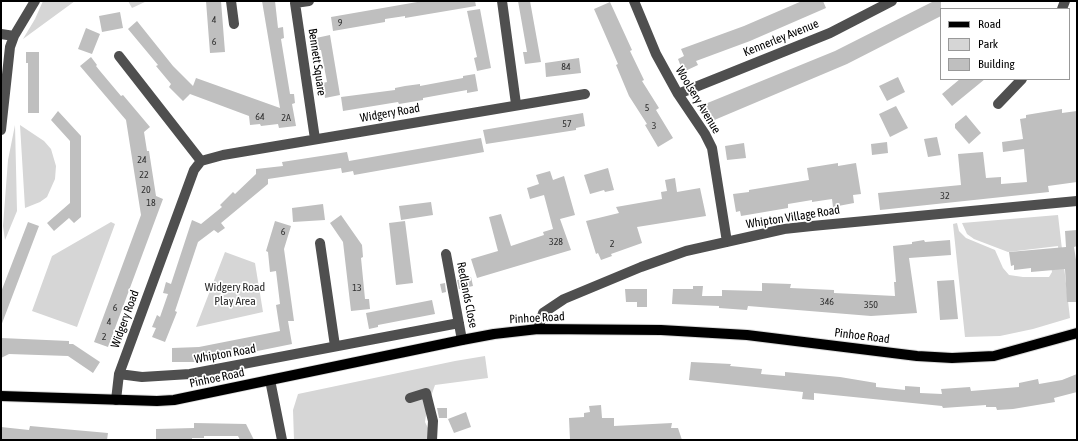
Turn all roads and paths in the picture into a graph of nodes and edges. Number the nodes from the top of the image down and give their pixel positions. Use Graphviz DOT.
graph roads {
  1 [pos="35,1"];
  2 [pos="231,1"];
  3 [pos="309,1"];
  4 [pos="502,1"];
  5 [pos="634,1"];
  6 [pos="892,1"];
  7 [pos="295,2"];
  8 [pos="234,24"];
  9 [pos="1,34"];
  10 [pos="14,36"];
  11 [pos="119,56"];
  12 [pos="1021,80"];
  13 [pos="585,94"];
  14 [pos="678,94"];
  15 [pos="516,104"];
  16 [pos="998,104"];
  17 [pos="1,130"];
  18 [pos="315,139"];
  19 [pos="201,161"];
  20 [pos="1077,200"];
  21 [pos="727,242"];
  22 [pos="320,243"];
  23 [pos="446,254"];
  24 [pos="459,323"];
  25 [pos="538,329"];
  26 [pos="1077,333"];
  27 [pos="462,340"];
  28 [pos="335,346"];
  29 [pos="119,374"];
  30 [pos="270,380"];
  31 [pos="1,396"];
  32 [pos="410,398"];
  33 [pos="116,400"];
  34 [pos="282,440"];
  35 [pos="432,440"];
  1 -- 10 [label="street"];
  2 -- 8 [label="street"];
  3 -- 7 [label="street, Bennett Square"];
  4 -- 15 [label="street"];
  5 -- 14 [label="street, Woolsery Avenue"];
  6 -- 14 [label="street, Kennerley Avenue"];
  7 -- 18 [label="street, Bennett Square"];
  9 -- 10 [label="street"];
  10 -- 17 [label="street"];
  11 -- 19 [label="street"];
  12 -- 16 [label="street"];
  13 -- 15 [label="street, Widgery Road"];
  14 -- 21 [label="street, Woolsery Avenue"];
  15 -- 18 [label="street, Widgery Road"];
  18 -- 19 [label="street, Widgery Road"];
  19 -- 29 [label="street, Widgery Road"];
  20 -- 21 [label="street, Whipton Village Road"];
  21 -- 25 [label="street, Whipton Village Road"];
  22 -- 28 [label="street"];
  23 -- 24 [label="street, Redlands Close"];
  24 -- 27 [label="street, Redlands Close"];
  24 -- 28 [label="street, Whipton Road"];
  25 -- 26 [label="main road, Pinhoe Road"];
  25 -- 27 [label="main road, Pinhoe Road"];
  27 -- 30 [label="main road, Pinhoe Road"];
  28 -- 29 [label="street, Whipton Road"];
  29 -- 33 [label="street, Widgery Road"];
  30 -- 33 [label="main road, Pinhoe Road"];
  30 -- 34 [label="street"];
  31 -- 33 [label="main road, Pinhoe Road"];
  32 -- 35 [label="street"];
}
